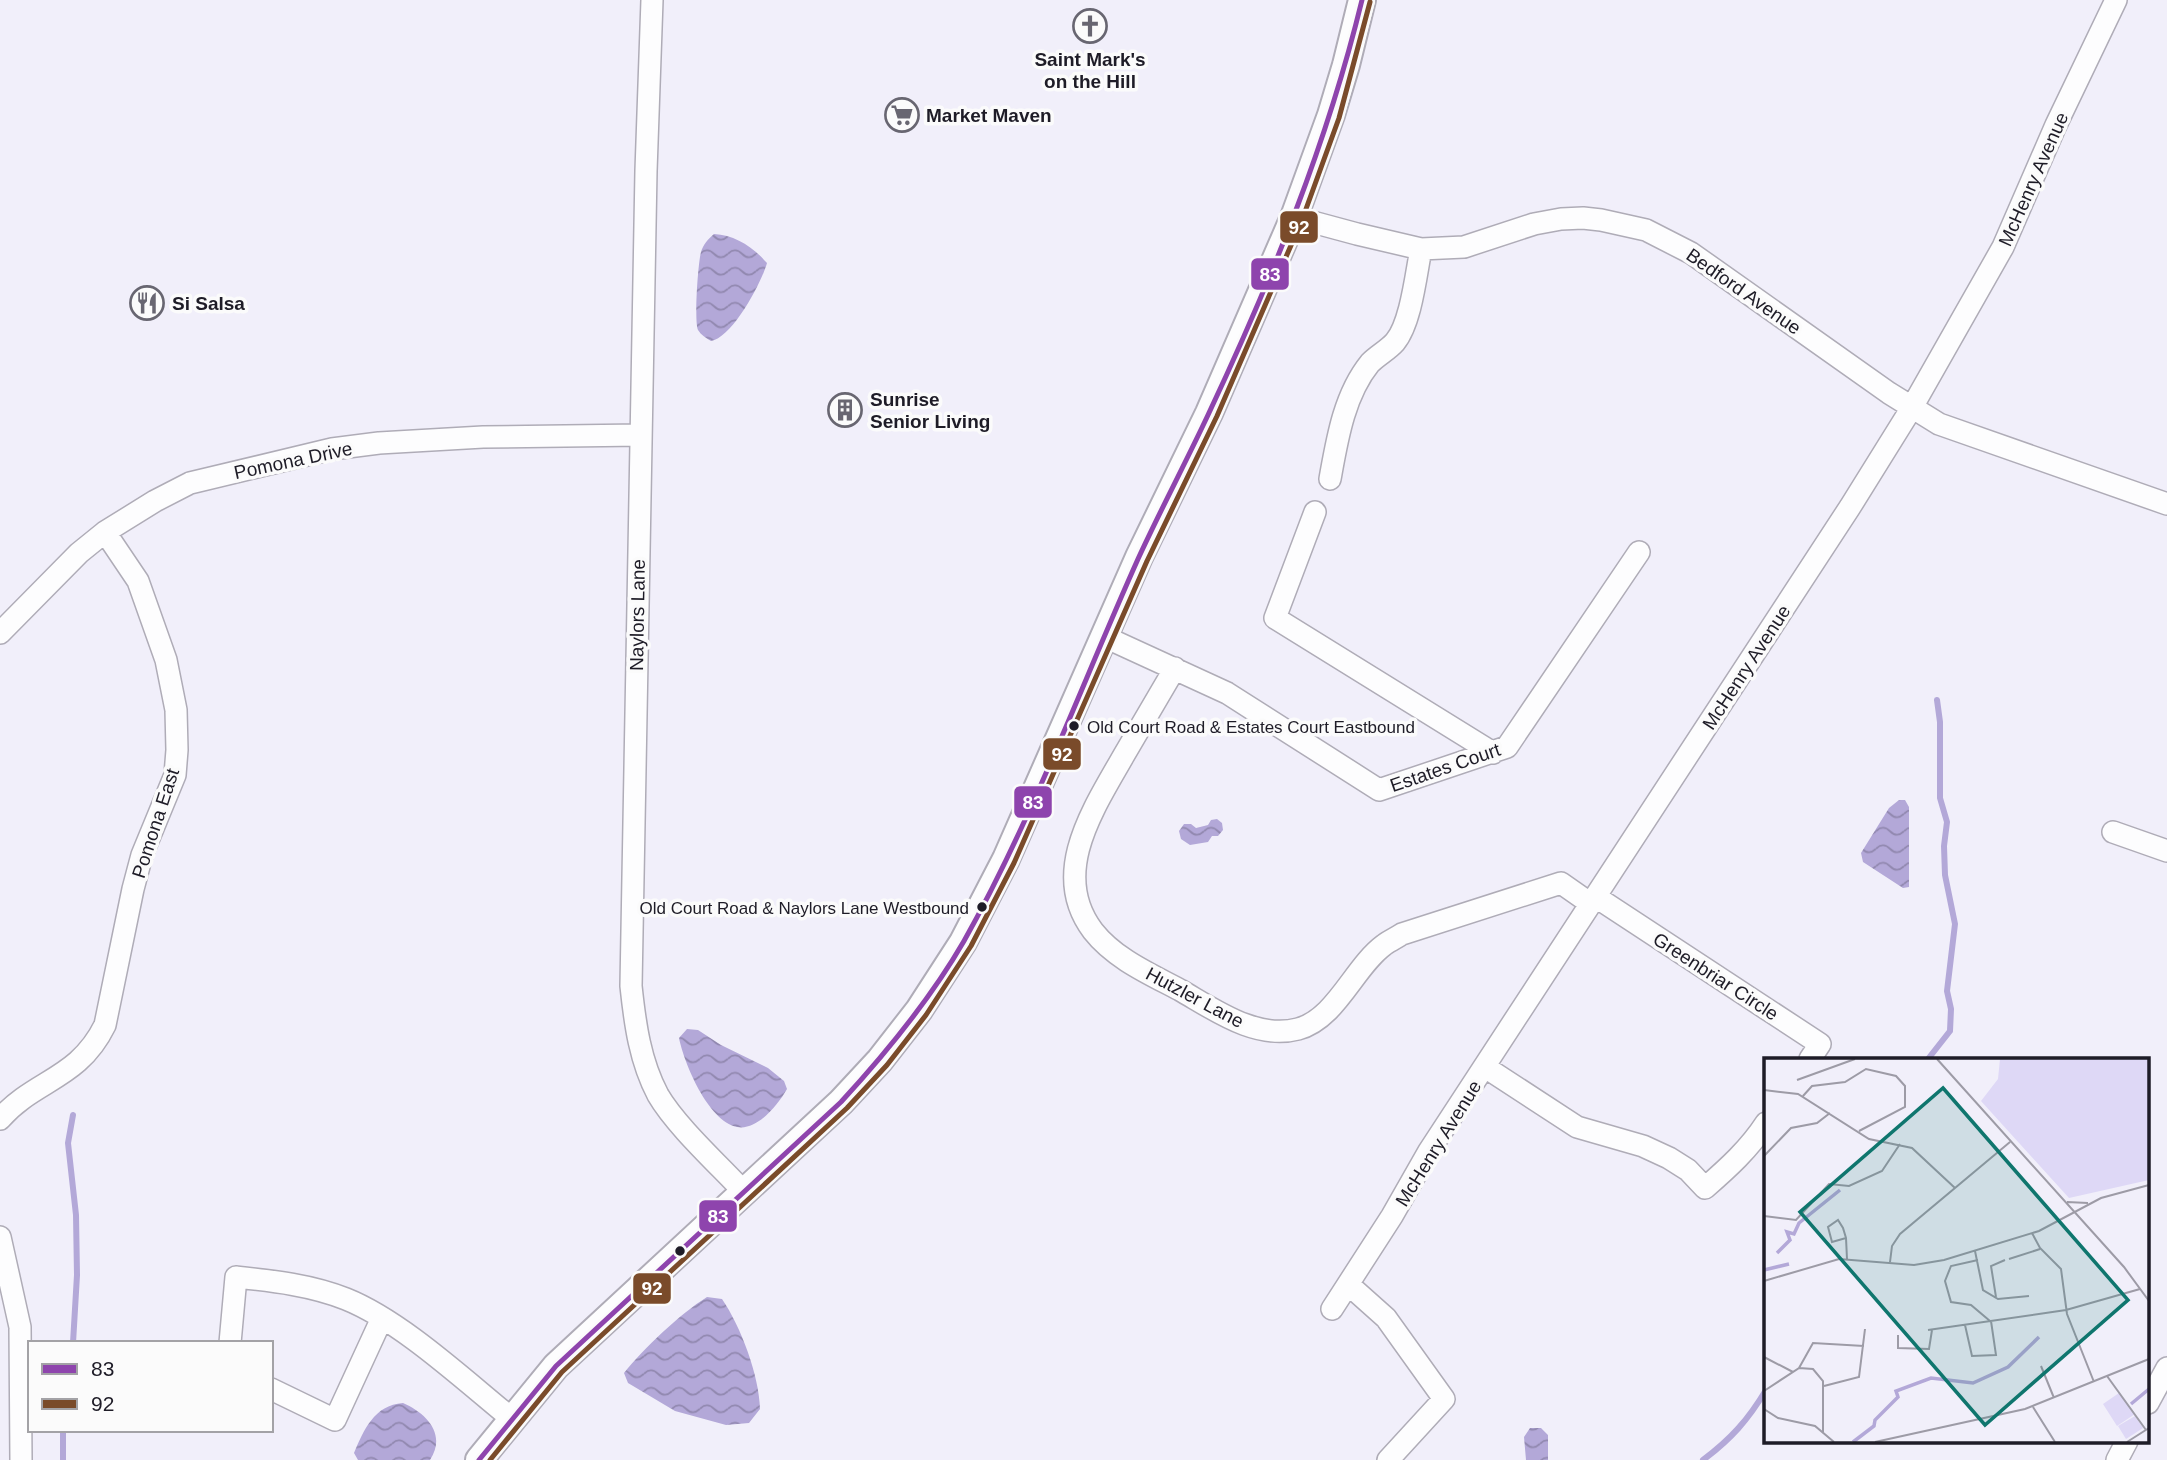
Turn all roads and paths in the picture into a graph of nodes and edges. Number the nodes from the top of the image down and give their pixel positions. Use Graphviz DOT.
graph roads {
  1 [pos="652,0"];
  2 [pos="1362,0"];
  3 [pos="2116,0"];
  4 [pos="1294,217"];
  5 [pos="1421,248"];
  6 [pos="1911,409"];
  7 [pos="640,435"];
  8 [pos="1330,480"];
  9 [pos="2167,504"];
  10 [pos="1315,512"];
  11 [pos="105,532"];
  12 [pos="1639,552"];
  13 [pos="0,633"];
  14 [pos="1105,637"];
  15 [pos="1175,668"];
  16 [pos="1493,754"];
  17 [pos="2113,832"];
  18 [pos="2167,851"];
  19 [pos="1594,901"];
  20 [pos="1811,1058"];
  21 [pos="1485,1067"];
  22 [pos="0,1118"];
  23 [pos="1764,1126"];
  24 [pos="744,1192"];
  25 [pos="0,1237"];
  26 [pos="1349,1285"];
  27 [pos="1332,1309"];
  28 [pos="382,1318"];
  29 [pos="230,1341"];
  30 [pos="2167,1368"];
  31 [pos="273,1390"];
  32 [pos="2150,1399"];
  33 [pos="511,1418"];
  34 [pos="2126,1442"];
  35 [pos="20,1460"];
  36 [pos="479,1460"];
  37 [pos="1388,1460"];
  38 [pos="2117,1460"];
  1 -- 7 [label="street, Naylors Lane"];
  2 -- 4 [label="main road"];
  3 -- 6 [label="street, McHenry Avenue"];
  4 -- 5 [label="street, Bedford Avenue"];
  4 -- 14 [label="main road"];
  5 -- 6 [label="street, Bedford Avenue"];
  5 -- 8 [label="street"];
  6 -- 9 [label="street, Bedford Avenue"];
  6 -- 19 [label="street, McHenry Avenue"];
  7 -- 11 [label="street, Pomona Drive"];
  7 -- 24 [label="street, Naylors Lane"];
  10 -- 16 [label="street"];
  11 -- 13 [label="street, Pomona Drive"];
  11 -- 22 [label="street, Pomona East"];
  12 -- 16 [label="street, Estates Court"];
  14 -- 15 [label="street, Estates Court"];
  14 -- 24 [label="main road"];
  15 -- 16 [label="street, Estates Court"];
  15 -- 19 [label="street, Hutzler Lane"];
  17 -- 18 [label="street"];
  19 -- 20 [label="street, Greenbriar Circle"];
  19 -- 21 [label="street, McHenry Avenue"];
  21 -- 23 [label="street"];
  21 -- 26 [label="street, McHenry Avenue"];
  24 -- 33 [label="main road"];
  25 -- 35 [label="street"];
  26 -- 27 [label="street, McHenry Avenue"];
  26 -- 37 [label="street"];
  28 -- 29 [label="street"];
  28 -- 31 [label="street"];
  28 -- 33 [label="street"];
  30 -- 32 [label="street"];
  33 -- 36 [label="main road"];
  34 -- 38 [label="street"];
}
